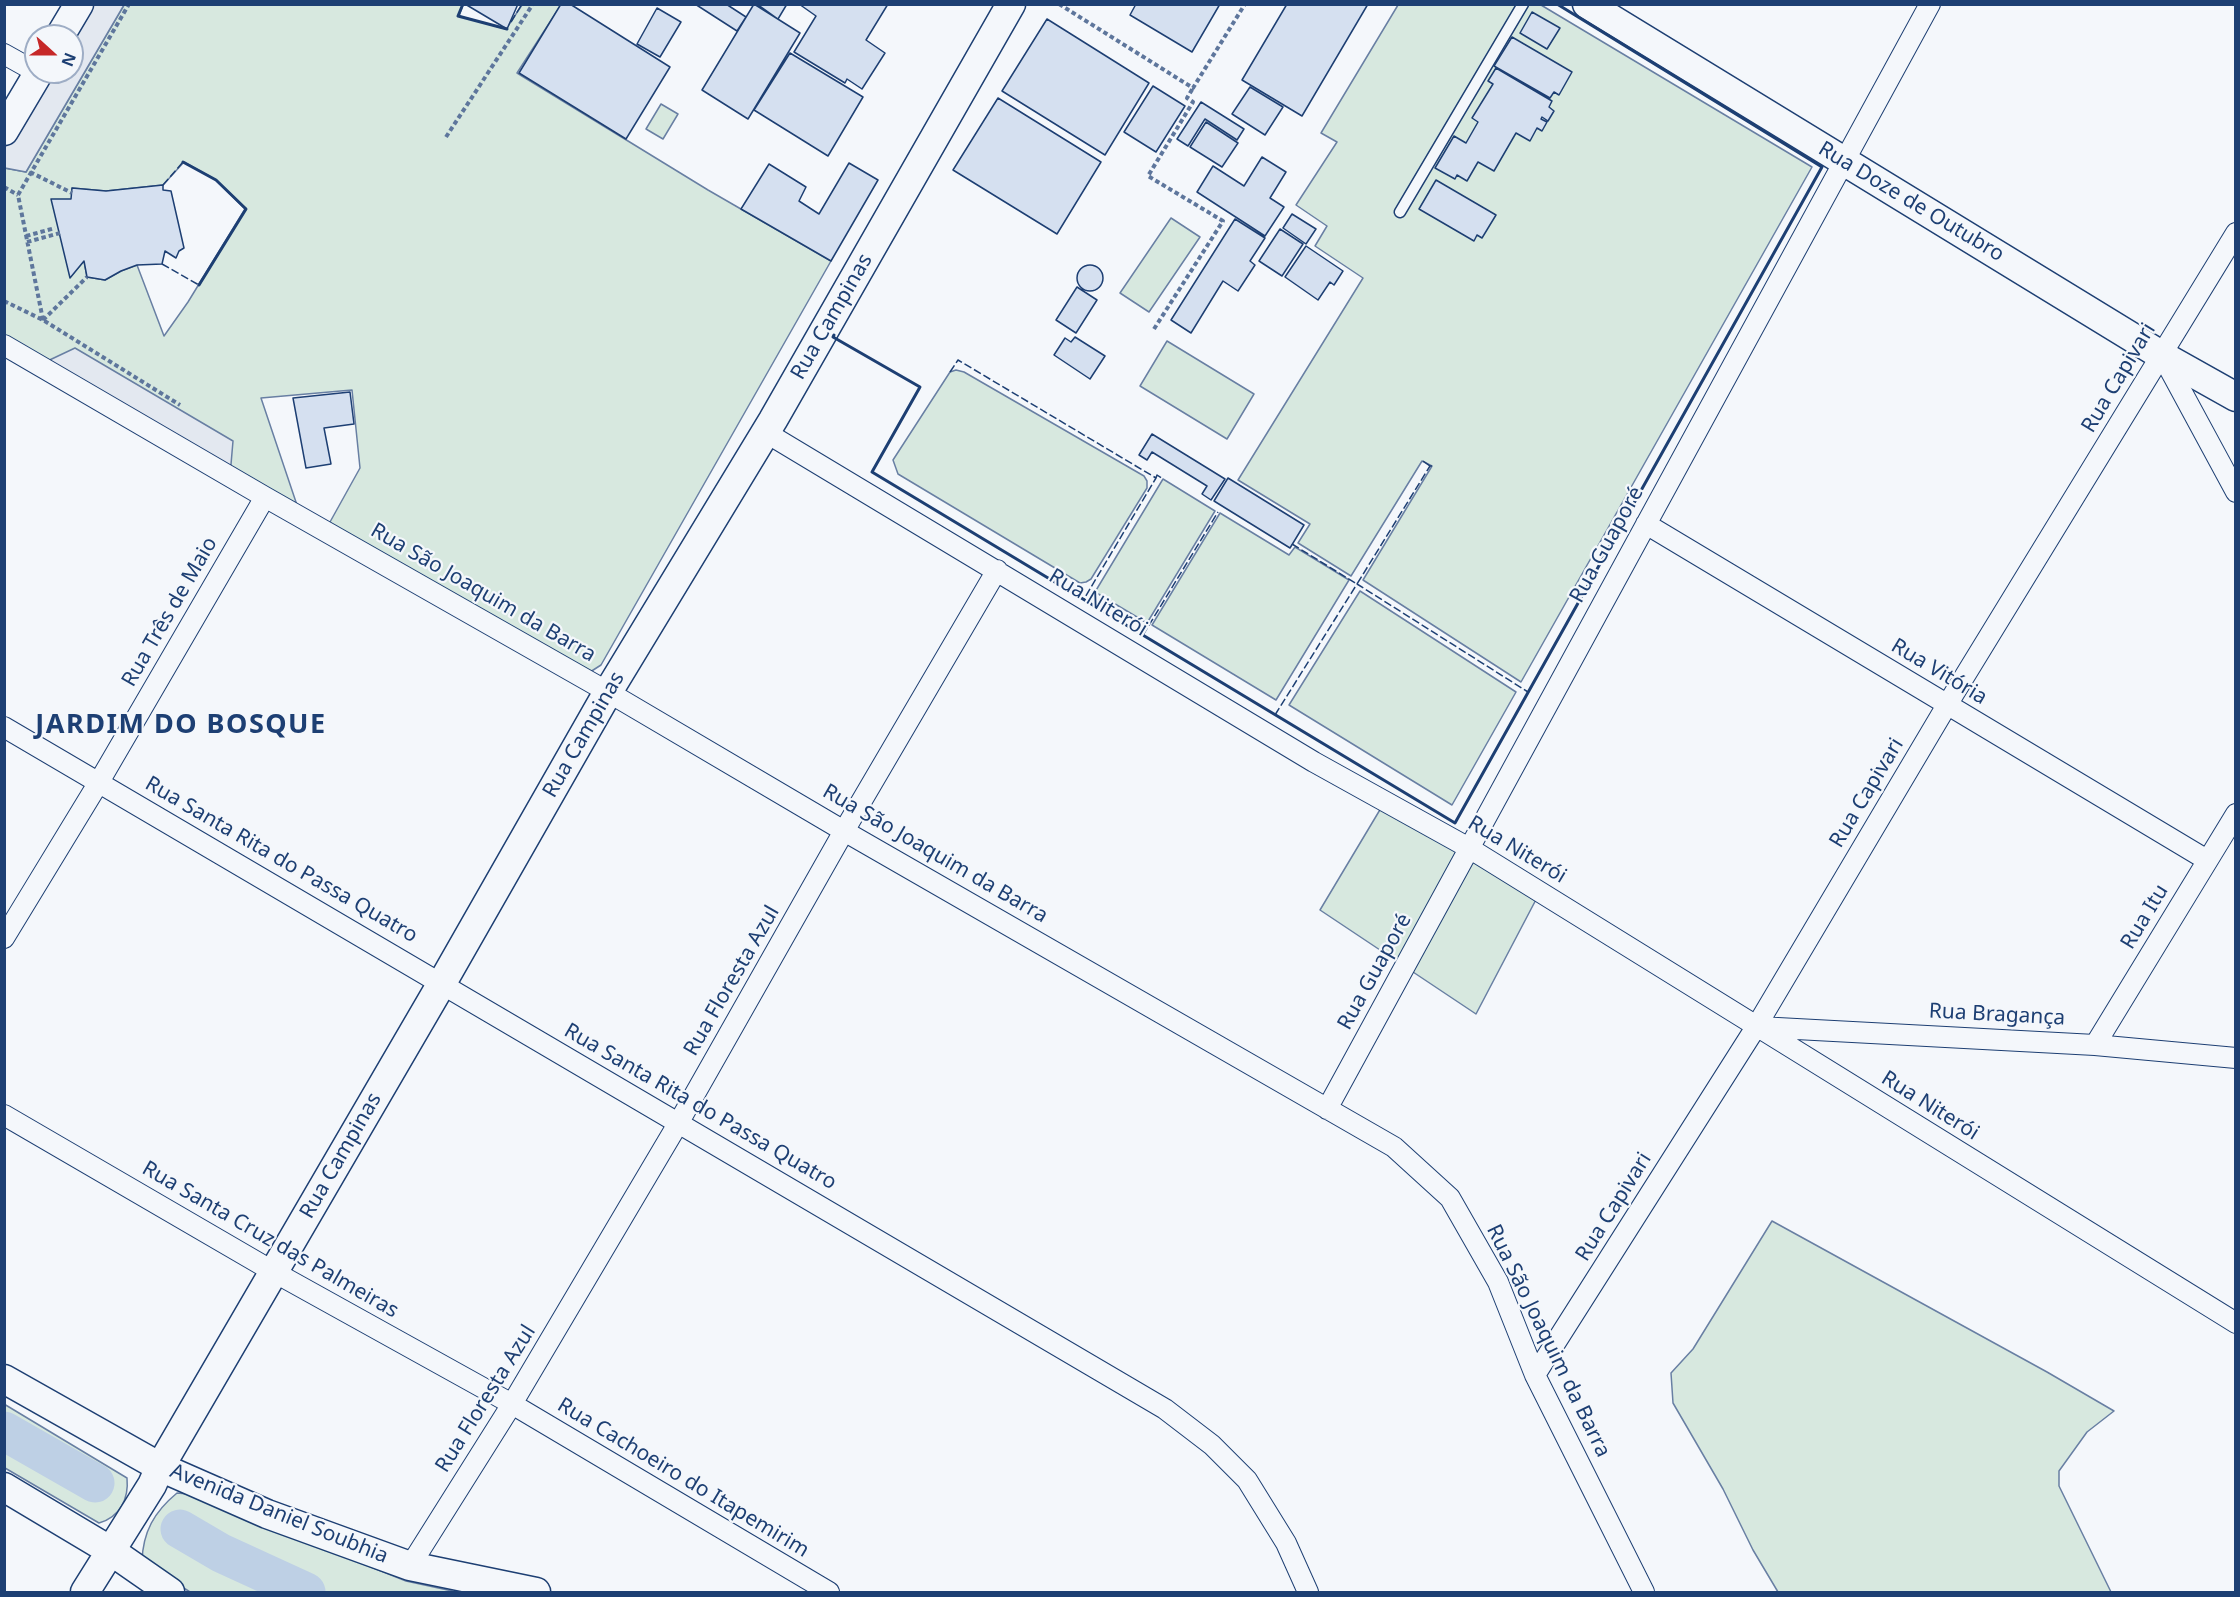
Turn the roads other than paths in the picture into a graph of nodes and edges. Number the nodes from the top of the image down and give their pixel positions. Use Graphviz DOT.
graph roads {
  1 [pos="79,4"];
  2 [pos="1011,4"];
  3 [pos="1522,4"];
  4 [pos="1587,4"];
  5 [pos="1930,4"];
  6 [pos="67,24"];
  7 [pos="4,54"];
  8 [pos="24,65"];
  9 [pos="32,84"];
  10 [pos="4,131"];
  11 [pos="1844,161"];
  12 [pos="1400,212"];
  13 [pos="2235,233"];
  14 [pos="4,345"];
  15 [pos="2161,355"];
  16 [pos="2235,397"];
  17 [pos="765,432"];
  18 [pos="2235,492"];
  19 [pos="265,496"];
  20 [pos="1646,524"];
  21 [pos="997,570"];
  22 [pos="608,692"];
  23 [pos="1947,705"];
  24 [pos="4,727"];
  25 [pos="99,782"];
  26 [pos="2235,814"];
  27 [pos="844,831"];
  28 [pos="1469,848"];
  29 [pos="2207,860"];
  30 [pos="4,938"];
  31 [pos="442,983"];
  32 [pos="1756,1027"];
  33 [pos="2095,1045"];
  34 [pos="2235,1058"];
  35 [pos="1327,1109"];
  36 [pos="4,1114"];
  37 [pos="679,1122"];
  38 [pos="274,1272"];
  39 [pos="2235,1323"];
  40 [pos="1535,1375"];
  41 [pos="4,1379"];
  42 [pos="512,1404"];
  43 [pos="160,1467"];
  44 [pos="4,1487"];
  45 [pos="111,1551"];
  46 [pos="410,1566"];
  47 [pos="85,1593"];
  48 [pos="170,1593"];
  49 [pos="536,1593"];
  50 [pos="829,1593"];
  51 [pos="1308,1593"];
  52 [pos="1644,1593"];
  1 -- 6 [label="street"];
  2 -- 17 [label="street, Rua Campinas"];
  3 -- 12 [label="lane"];
  4 -- 11 [label="street, Rua Doze de Outubro"];
  5 -- 11 [label="street, Rua Guaporé"];
  7 -- 8 [label="street"];
  9 -- 10 [label="street"];
  11 -- 15 [label="street, Rua Doze de Outubro"];
  11 -- 20 [label="street, Rua Guaporé"];
  13 -- 15 [label="street, Rua Capivari"];
  14 -- 19 [label="street, Rua São Joaquim da Barra"];
  15 -- 16 [label="street, Rua Doze de Outubro"];
  15 -- 18 [label="street"];
  15 -- 23 [label="street, Rua Capivari"];
  17 -- 21 [label="street, Rua Niterói"];
  17 -- 22 [label="street, Rua Campinas"];
  19 -- 22 [label="street, Rua São Joaquim da Barra"];
  19 -- 25 [label="street, Rua Três de Maio"];
  20 -- 23 [label="street, Rua Vitória"];
  20 -- 28 [label="street, Rua Guaporé"];
  21 -- 27 [label="street, Rua Floresta Azul"];
  21 -- 28 [label="street, Rua Niterói"];
  22 -- 27 [label="street, Rua São Joaquim da Barra"];
  22 -- 31 [label="street, Rua Campinas"];
  23 -- 29 [label="street, Rua Vitória"];
  23 -- 32 [label="street, Rua Capivari"];
  24 -- 25 [label="street, Rua Santa Rita do Passa Quatro"];
  25 -- 30 [label="street, Rua Três de Maio"];
  25 -- 31 [label="street, Rua Santa Rita do Passa Quatro"];
  26 -- 29 [label="street, Rua Itu"];
  27 -- 35 [label="street, Rua São Joaquim da Barra"];
  27 -- 37 [label="street, Rua Floresta Azul"];
  28 -- 32 [label="street, Rua Niterói"];
  28 -- 35 [label="street, Rua Guaporé"];
  29 -- 33 [label="street, Rua Itu"];
  31 -- 37 [label="street, Rua Santa Rita do Passa Quatro"];
  31 -- 38 [label="street, Rua Campinas"];
  32 -- 33 [label="street, Rua Bragança"];
  32 -- 39 [label="street, Rua Niterói"];
  32 -- 40 [label="street, Rua Capivari"];
  33 -- 34 [label="street, Rua Bragança"];
  35 -- 40 [label="street, Rua São Joaquim da Barra"];
  36 -- 38 [label="street, Rua Santa Cruz das Palmeiras"];
  37 -- 42 [label="street, Rua Floresta Azul"];
  37 -- 51 [label="street, Rua Santa Rita do Passa Quatro"];
  38 -- 42 [label="street, Rua Santa Cruz das Palmeiras"];
  38 -- 43 [label="street, Rua Campinas"];
  40 -- 52 [label="street, Rua São Joaquim da Barra"];
  41 -- 43 [label="street, Avenida Daniel Soubhia"];
  42 -- 46 [label="street, Rua Floresta Azul"];
  42 -- 50 [label="street, Rua Cachoeiro do Itapemirim"];
  43 -- 45 [label="street, Rua Campinas"];
  43 -- 46 [label="street, Avenida Daniel Soubhia"];
  44 -- 45 [label="street"];
  45 -- 47 [label="street, Rua Campinas"];
  45 -- 48 [label="street"];
  46 -- 49 [label="street, Avenida Daniel Soubhia"];
}
